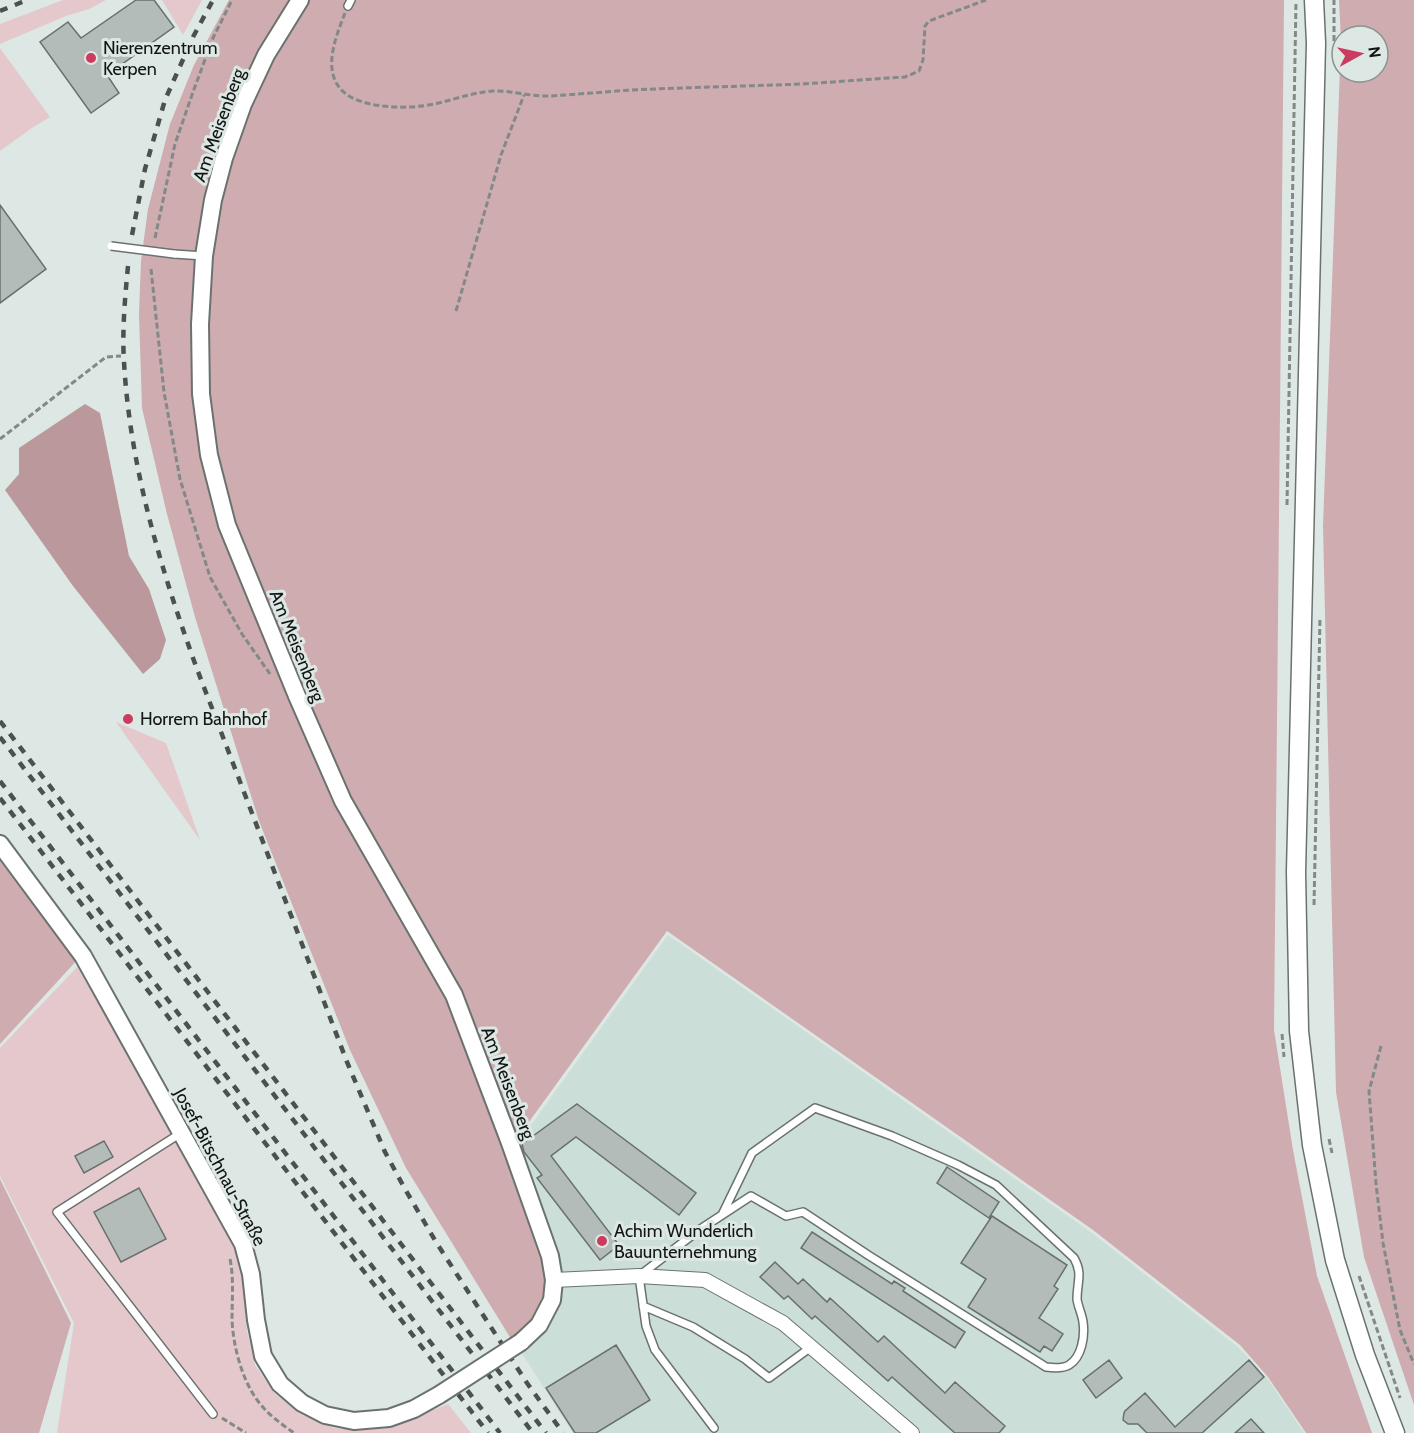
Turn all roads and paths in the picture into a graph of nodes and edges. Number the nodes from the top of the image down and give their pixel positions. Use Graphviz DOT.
graph roads {
  1 [pos="232,0"];
  2 [pos="300,0"];
  3 [pos="986,0"];
  4 [pos="1314,0"];
  5 [pos="1334,0"];
  6 [pos="350,3"];
  7 [pos="1334,24"];
  8 [pos="524,95"];
  9 [pos="155,238"];
  10 [pos="111,246"];
  11 [pos="204,256"];
  12 [pos="151,269"];
  13 [pos="456,311"];
  14 [pos="121,356"];
  15 [pos="0,439"];
  16 [pos="1320,614"];
  17 [pos="271,675"];
  18 [pos="0,844"];
  19 [pos="1314,910"];
  20 [pos="1381,1046"];
  21 [pos="1328,1131"];
  22 [pos="181,1133"];
  23 [pos="1332,1153"];
  24 [pos="722,1215"];
  25 [pos="1358,1275"];
  26 [pos="639,1276"];
  27 [pos="554,1280"];
  28 [pos="643,1306"];
  29 [pos="812,1346"];
  30 [pos="1414,1364"];
  31 [pos="1400,1397"];
  32 [pos="213,1414"];
  33 [pos="714,1428"];
  34 [pos="246,1433"];
  35 [pos="912,1433"];
  36 [pos="1395,1433"];
  1 -- 9 [label="path"];
  2 -- 11 [label="street, Am Meisenberg"];
  3 -- 8 [label="path"];
  4 -- 36 [label="main road"];
  5 -- 7 [label="path"];
  6 -- 8 [label="path"];
  8 -- 13 [label="path"];
  10 -- 11 [label="lane, bridge"];
  11 -- 27 [label="street, Am Meisenberg"];
  12 -- 17 [label="path"];
  14 -- 15 [label="path"];
  16 -- 19 [label="path"];
  18 -- 22 [label="street, Josef-Bitschnau-Straße"];
  20 -- 30 [label="path"];
  21 -- 23 [label="path"];
  22 -- 27 [label="street, Josef-Bitschnau-Straße, bridge"];
  22 -- 32 [label="lane"];
  24 -- 24 [label="lane"];
  24 -- 26 [label="lane"];
  25 -- 31 [label="path"];
  26 -- 27 [label="street"];
  26 -- 28 [label="lane"];
  26 -- 29 [label="street"];
  28 -- 29 [label="lane"];
  28 -- 33 [label="lane"];
  29 -- 35 [label="street"];
  32 -- 34 [label="path"];
}
